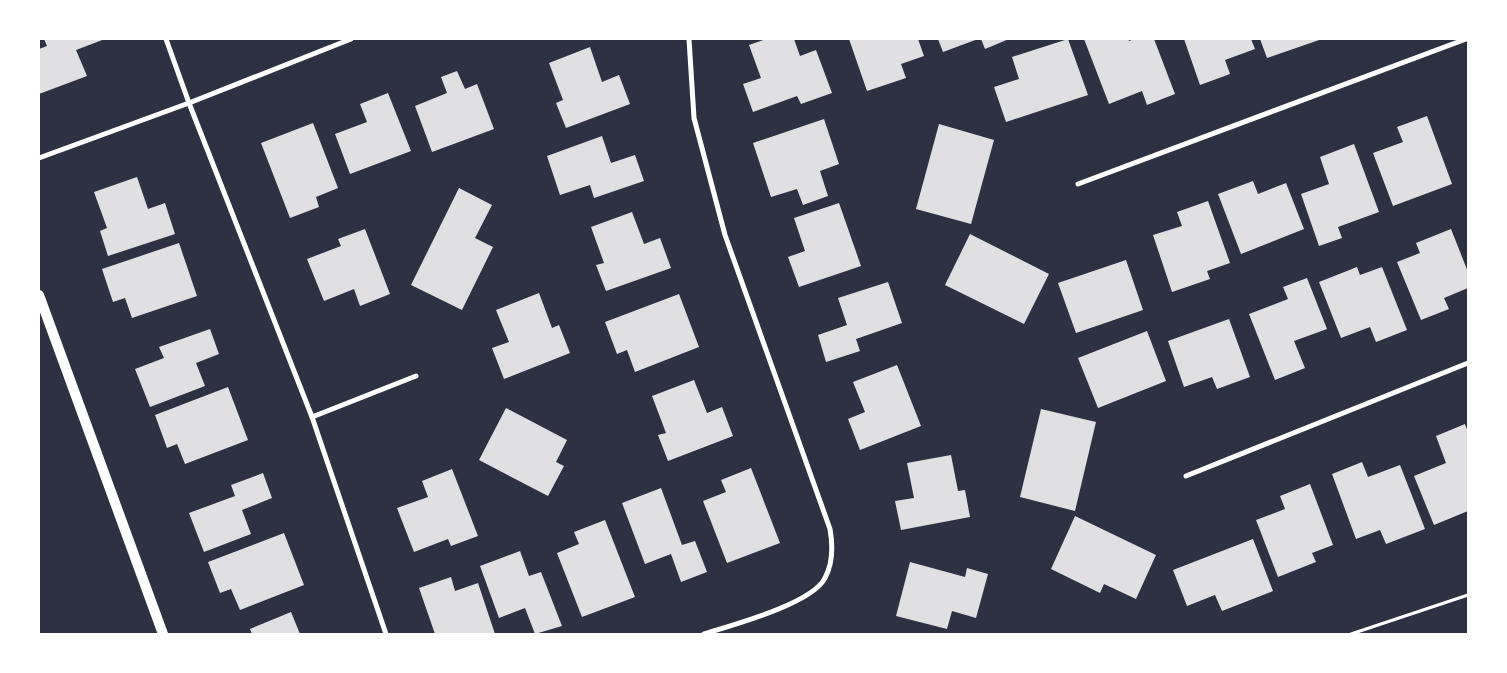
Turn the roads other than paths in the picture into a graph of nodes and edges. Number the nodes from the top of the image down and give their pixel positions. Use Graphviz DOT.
graph roads {
  1 [pos="166,39"];
  2 [pos="351,39"];
  3 [pos="689,39"];
  4 [pos="1466,39"];
  5 [pos="189,103"];
  6 [pos="39,158"];
  7 [pos="1078,184"];
  8 [pos="39,295"];
  9 [pos="1468,364"];
  10 [pos="416,376"];
  11 [pos="312,417"];
  12 [pos="1186,476"];
  13 [pos="163,634"];
  14 [pos="386,634"];
  15 [pos="704,634"];
  1 -- 5 [label="street"];
  2 -- 5 [label="street"];
  3 -- 15 [label="street"];
  4 -- 7 [label="street"];
  5 -- 6 [label="street"];
  5 -- 11 [label="street"];
  8 -- 13 [label="main road"];
  9 -- 12 [label="street"];
  10 -- 11 [label="street"];
  11 -- 14 [label="street"];
}
